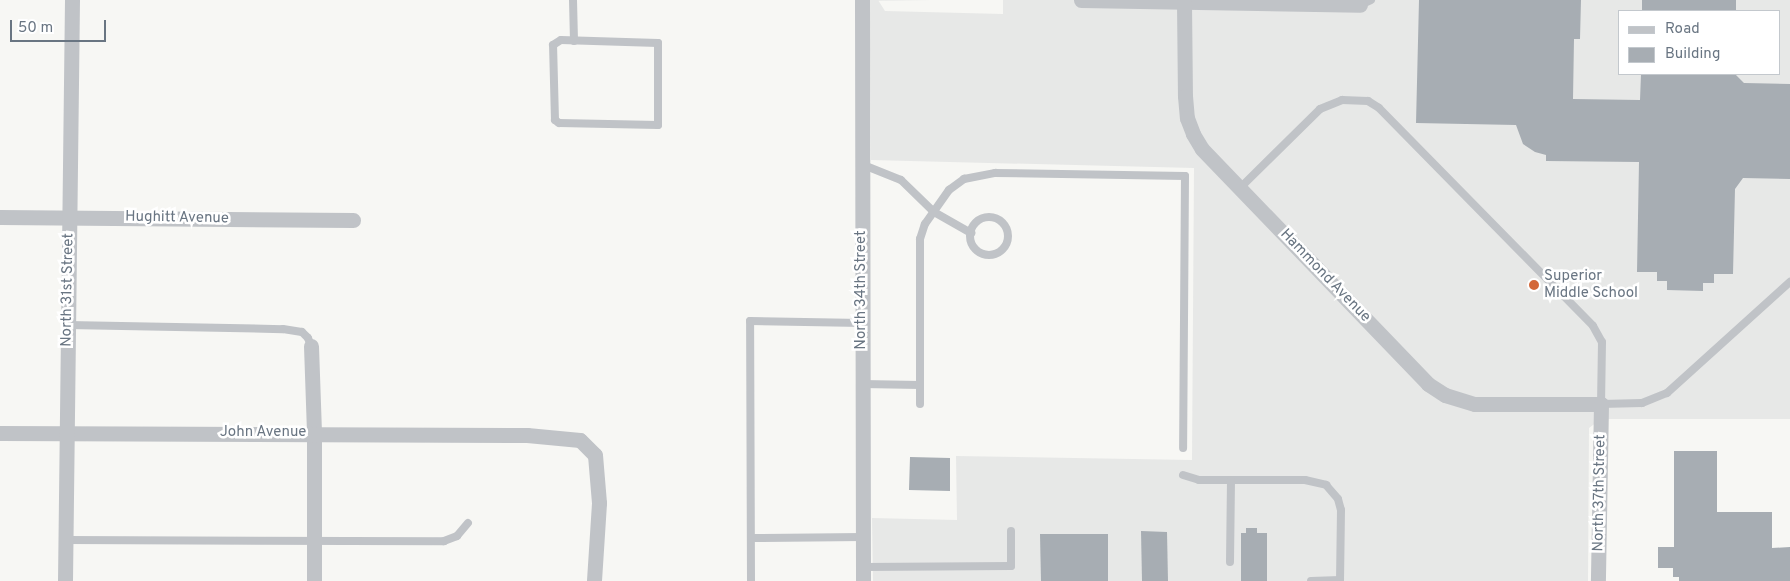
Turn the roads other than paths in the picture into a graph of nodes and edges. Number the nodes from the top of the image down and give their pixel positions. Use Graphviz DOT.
graph roads {
  1 [pos="72,0"];
  2 [pos="573,0"];
  3 [pos="862,0"];
  4 [pos="1081,0"];
  5 [pos="1184,1"];
  6 [pos="1365,2"];
  7 [pos="574,41"];
  8 [pos="861,164"];
  9 [pos="1240,188"];
  10 [pos="934,212"];
  11 [pos="0,217"];
  12 [pos="69,217"];
  13 [pos="353,220"];
  14 [pos="971,232"];
  15 [pos="1790,282"];
  16 [pos="862,323"];
  17 [pos="68,325"];
  18 [pos="311,346"];
  19 [pos="862,384"];
  20 [pos="920,385"];
  21 [pos="920,404"];
  22 [pos="1602,404"];
  23 [pos="0,433"];
  24 [pos="314,433"];
  25 [pos="67,434"];
  26 [pos="1183,448"];
  27 [pos="1183,475"];
  28 [pos="1231,480"];
  29 [pos="468,523"];
  30 [pos="1011,531"];
  31 [pos="863,537"];
  32 [pos="751,538"];
  33 [pos="66,540"];
  34 [pos="314,542"];
  35 [pos="1230,562"];
  36 [pos="863,574"];
  37 [pos="1340,580"];
  38 [pos="65,581"];
  39 [pos="314,581"];
  40 [pos="594,581"];
  41 [pos="751,581"];
  42 [pos="1311,581"];
  43 [pos="1598,581"];
  1 -- 12 [label="street, North 31st Street"];
  2 -- 7 [label="lane"];
  3 -- 8 [label="street, North 34th Street"];
  4 -- 5 [label="street"];
  5 -- 6 [label="street"];
  5 -- 9 [label="street, Hammond Avenue"];
  7 -- 7 [label="lane"];
  8 -- 10 [label="lane"];
  8 -- 16 [label="street, North 34th Street"];
  9 -- 22 [label="street, Hammond Avenue"];
  9 -- 22 [label="lane"];
  10 -- 14 [label="lane"];
  10 -- 20 [label="lane"];
  10 -- 26 [label="lane"];
  11 -- 12 [label="street, Hughitt Avenue"];
  12 -- 13 [label="street, Hughitt Avenue"];
  12 -- 17 [label="street, North 31st Street"];
  14 -- 14 [label="lane"];
  15 -- 22 [label="lane"];
  16 -- 19 [label="street, North 34th Street"];
  16 -- 32 [label="lane"];
  17 -- 18 [label="lane"];
  17 -- 25 [label="street, North 31st Street"];
  18 -- 24 [label="street"];
  19 -- 20 [label="lane"];
  19 -- 31 [label="street, North 34th Street"];
  20 -- 21 [label="lane"];
  22 -- 43 [label="street, North 37th Street"];
  23 -- 25 [label="street, John Avenue"];
  24 -- 25 [label="street, John Avenue"];
  24 -- 34 [label="street"];
  24 -- 40 [label="street, John Avenue"];
  25 -- 33 [label="street, North 31st Street"];
  27 -- 28 [label="lane"];
  28 -- 35 [label="lane"];
  28 -- 37 [label="lane"];
  29 -- 34 [label="lane"];
  30 -- 36 [label="lane"];
  31 -- 32 [label="lane"];
  31 -- 36 [label="street, North 34th Street"];
  32 -- 41 [label="lane"];
  33 -- 34 [label="lane"];
  33 -- 38 [label="street, North 31st Street"];
  34 -- 39 [label="street"];
  37 -- 42 [label="lane"];
}
